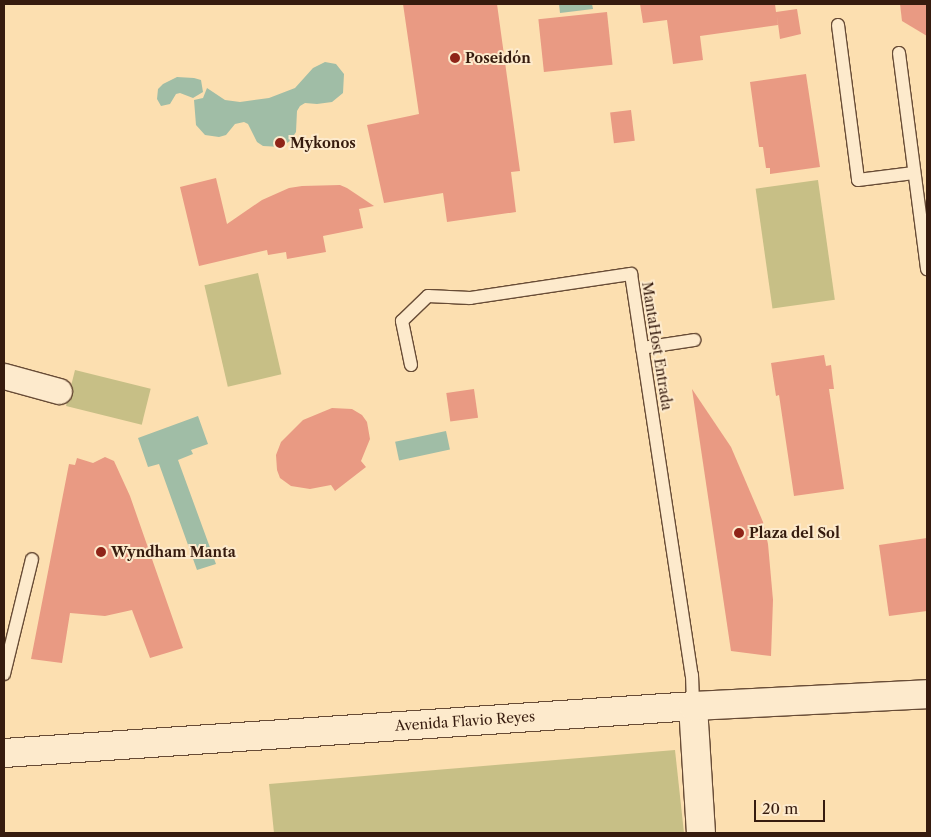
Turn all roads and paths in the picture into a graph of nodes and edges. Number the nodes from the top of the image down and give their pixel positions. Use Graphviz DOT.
graph roads {
  1 [pos="838,25"];
  2 [pos="898,54"];
  3 [pos="914,173"];
  4 [pos="927,269"];
  5 [pos="694,340"];
  6 [pos="642,348"];
  7 [pos="411,365"];
  8 [pos="4,376"];
  9 [pos="59,391"];
  10 [pos="32,559"];
  11 [pos="4,674"];
  12 [pos="927,694"];
  13 [pos="693,706"];
  14 [pos="4,753"];
  15 [pos="701,833"];
  1 -- 3 [label="lane"];
  2 -- 3 [label="lane"];
  3 -- 4 [label="lane"];
  5 -- 6 [label="lane"];
  6 -- 7 [label="lane, MantaHost Entrada"];
  6 -- 13 [label="lane, MantaHost Entrada"];
  8 -- 9 [label="street"];
  10 -- 11 [label="lane"];
  12 -- 13 [label="main road, Avenida Flavio Reyes"];
  13 -- 14 [label="main road, Avenida Flavio Reyes"];
  13 -- 15 [label="main road"];
}
